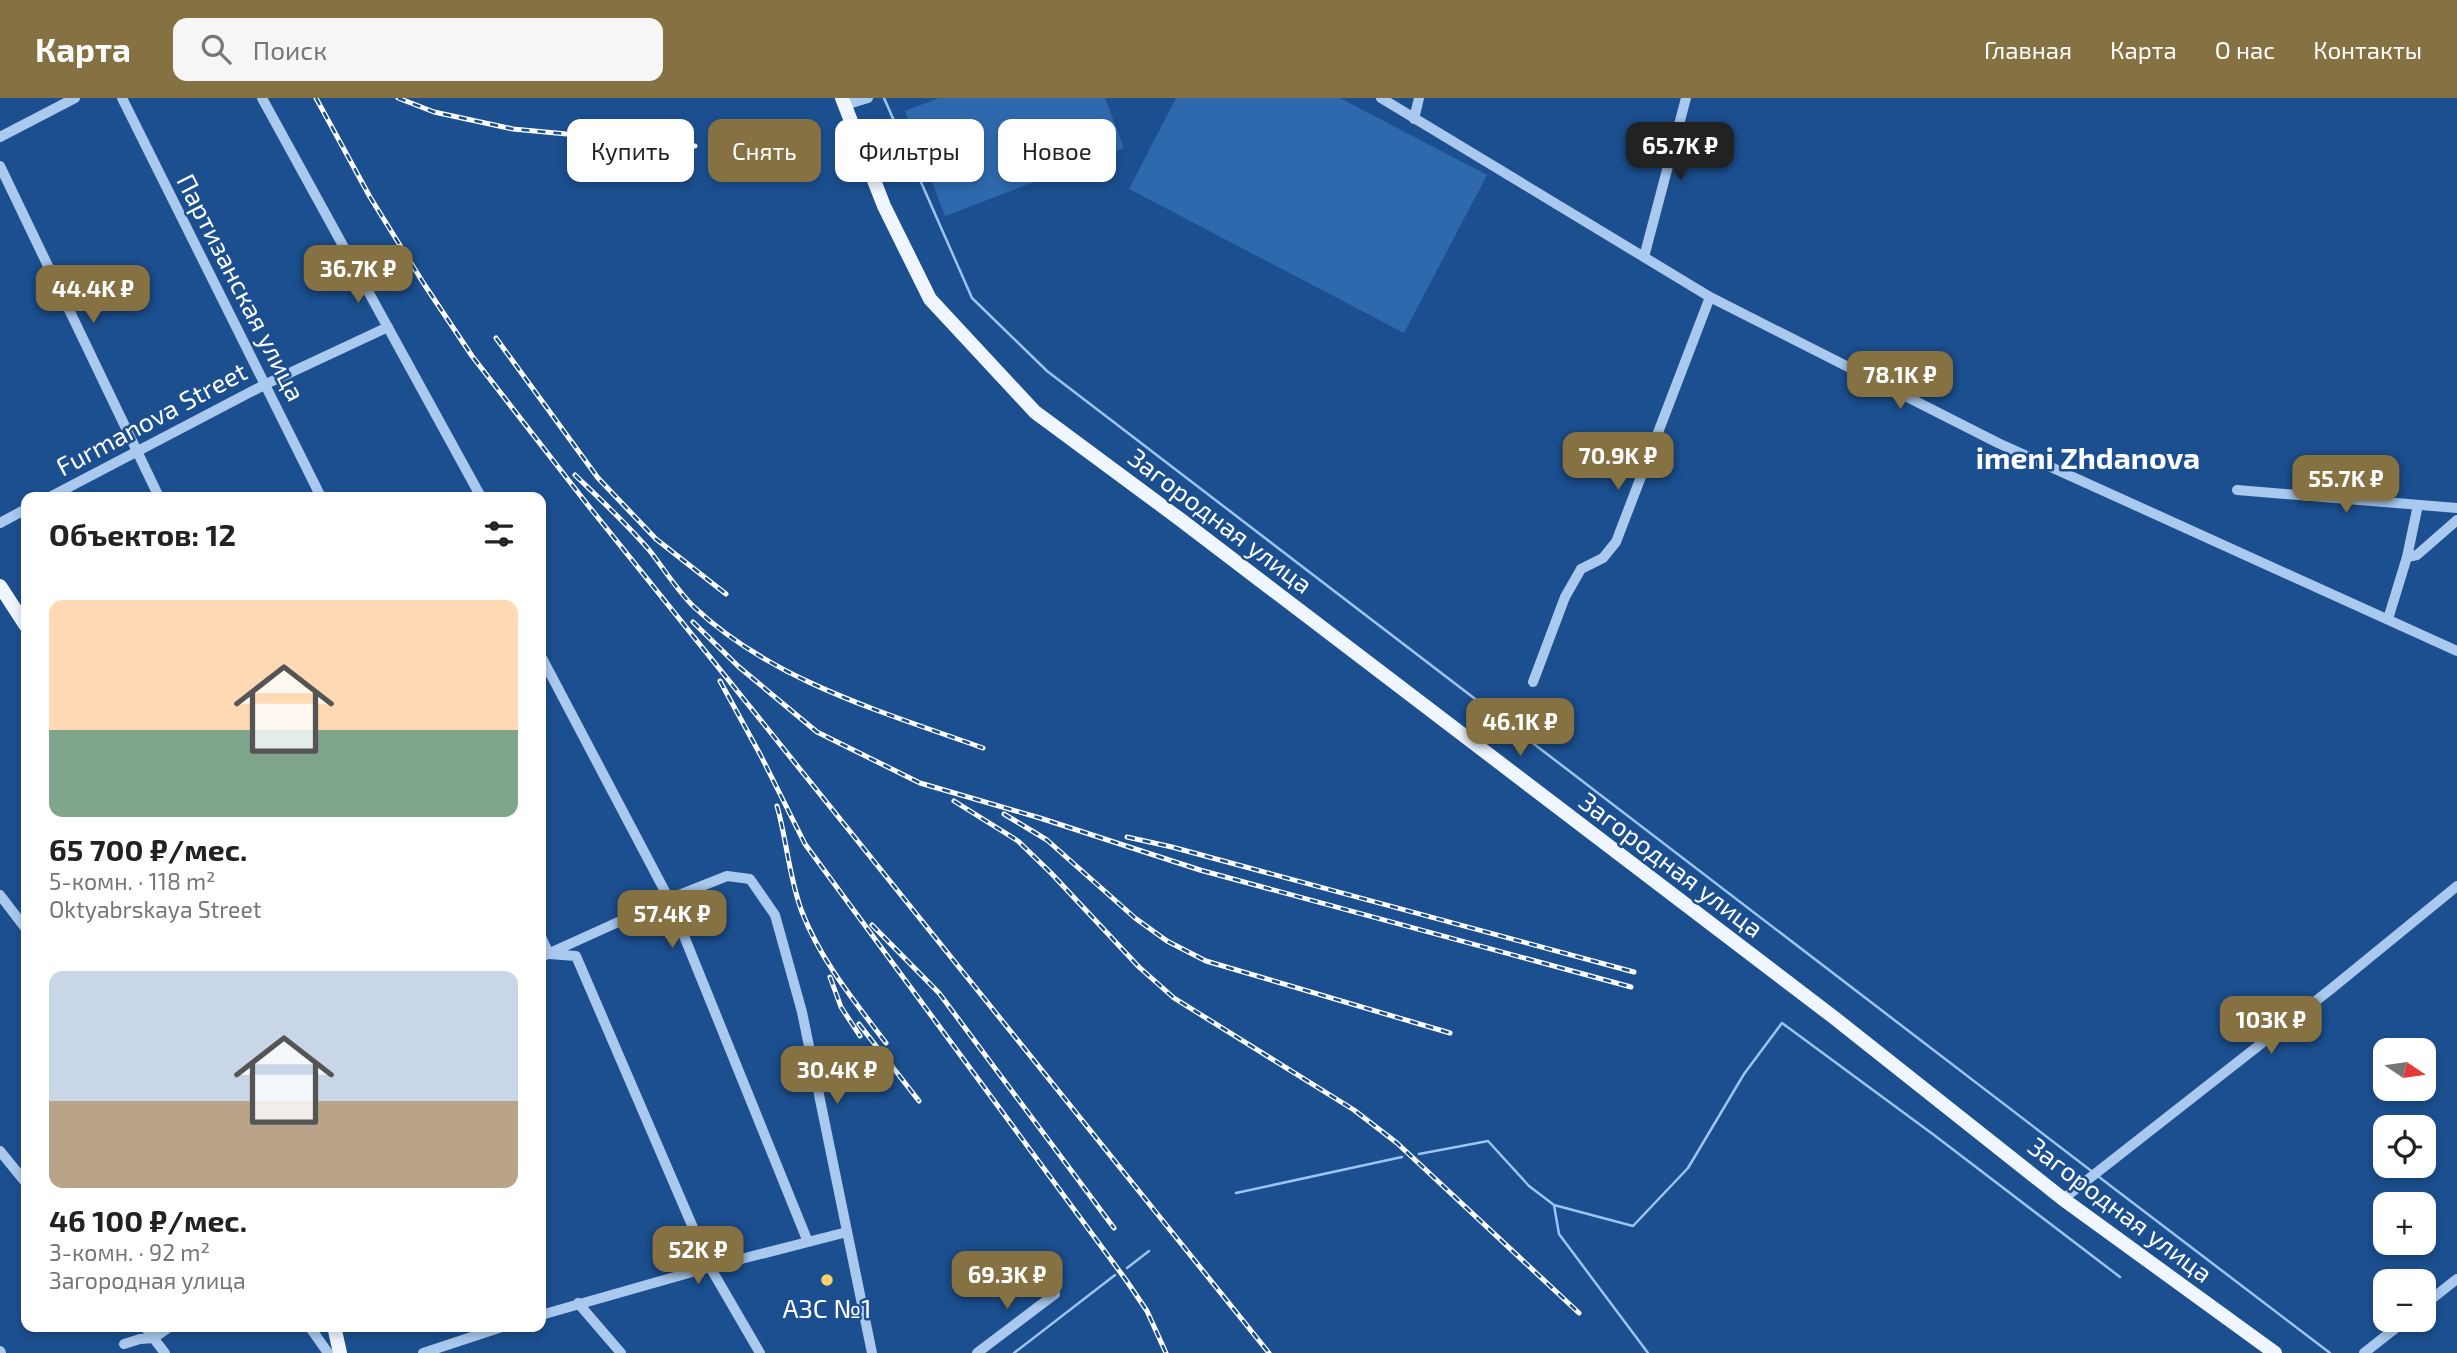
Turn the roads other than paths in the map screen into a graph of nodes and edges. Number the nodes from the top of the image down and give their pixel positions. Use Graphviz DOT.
graph roads {
  1 [pos="75,98"];
  2 [pos="122,98"];
  3 [pos="262,98"];
  4 [pos="868,98"];
  5 [pos="1381,98"];
  6 [pos="1419,98"];
  7 [pos="1686,98"];
  8 [pos="844,102"];
  9 [pos="1414,119"];
  10 [pos="0,137"];
  11 [pos="0,166"];
  12 [pos="1644,257"];
  13 [pos="1710,297"];
  14 [pos="388,327"];
  15 [pos="266,384"];
  16 [pos="137,452"];
  17 [pos="2237,490"];
  18 [pos="60,492"];
  19 [pos="157,492"];
  20 [pos="319,492"];
  21 [pos="478,492"];
  22 [pos="2418,505"];
  23 [pos="2457,508"];
  24 [pos="21,512"];
  25 [pos="2457,520"];
  26 [pos="0,523"];
  27 [pos="2407,557"];
  28 [pos="0,586"];
  29 [pos="21,618"];
  30 [pos="2388,618"];
  31 [pos="2457,651"];
  32 [pos="546,665"];
  33 [pos="1533,681"];
  34 [pos="2457,886"];
  35 [pos="0,895"];
  36 [pos="669,899"];
  37 [pos="21,922"];
  38 [pos="546,956"];
  39 [pos="546,956"];
  40 [pos="0,1151"];
  41 [pos="21,1177"];
  42 [pos="2063,1199"];
  43 [pos="847,1232"];
  44 [pos="808,1242"];
  45 [pos="710,1266"];
  46 [pos="2457,1279"];
  47 [pos="1055,1294"];
  48 [pos="2436,1296"];
  49 [pos="579,1303"];
  50 [pos="546,1313"];
  51 [pos="149,1332"];
  52 [pos="162,1332"];
  53 [pos="313,1332"];
  54 [pos="335,1332"];
  55 [pos="487,1332"];
  56 [pos="2391,1332"];
  57 [pos="154,1338"];
  58 [pos="124,1344"];
  59 [pos="429,1352"];
  60 [pos="165,1353"];
  61 [pos="328,1353"];
  62 [pos="340,1353"];
  63 [pos="621,1353"];
  64 [pos="760,1353"];
  65 [pos="872,1353"];
  66 [pos="977,1353"];
  67 [pos="2275,1353"];
  68 [pos="2364,1353"];
  1 -- 10 [label="street"];
  2 -- 15 [label="street, Партизанская улица"];
  3 -- 14 [label="street"];
  4 -- 8 [label="street"];
  5 -- 9 [label="street"];
  6 -- 9 [label="street"];
  7 -- 12 [label="street"];
  8 -- 42 [label="main road, Загородная улица"];
  9 -- 12 [label="street"];
  11 -- 16 [label="street"];
  12 -- 13 [label="street"];
  13 -- 30 [label="street"];
  13 -- 33 [label="street"];
  14 -- 15 [label="street, Furmanova Street"];
  14 -- 21 [label="street"];
  15 -- 16 [label="street, Furmanova Street"];
  15 -- 20 [label="street, Партизанская улица"];
  16 -- 18 [label="street, Furmanova Street"];
  16 -- 19 [label="street"];
  17 -- 22 [label="street"];
  22 -- 23 [label="street"];
  22 -- 27 [label="street"];
  24 -- 26 [label="street"];
  25 -- 27 [label="street"];
  27 -- 30 [label="street"];
  28 -- 29 [label="main road"];
  30 -- 31 [label="street"];
  32 -- 36 [label="street"];
  34 -- 42 [label="street"];
  35 -- 37 [label="street"];
  36 -- 38 [label="street"];
  36 -- 43 [label="street"];
  36 -- 44 [label="street"];
  39 -- 45 [label="street"];
  40 -- 41 [label="street"];
  42 -- 67 [label="main road, Загородная улица"];
  43 -- 44 [label="street"];
  43 -- 65 [label="street"];
  44 -- 45 [label="street"];
  45 -- 49 [label="street"];
  45 -- 64 [label="street"];
  46 -- 48 [label="street"];
  47 -- 66 [label="street"];
  49 -- 50 [label="street"];
  49 -- 63 [label="street"];
  51 -- 57 [label="street"];
  52 -- 57 [label="street"];
  53 -- 61 [label="street"];
  54 -- 62 [label="main road"];
  55 -- 59 [label="street"];
  56 -- 68 [label="street"];
  57 -- 58 [label="street"];
  57 -- 60 [label="street"];
}
